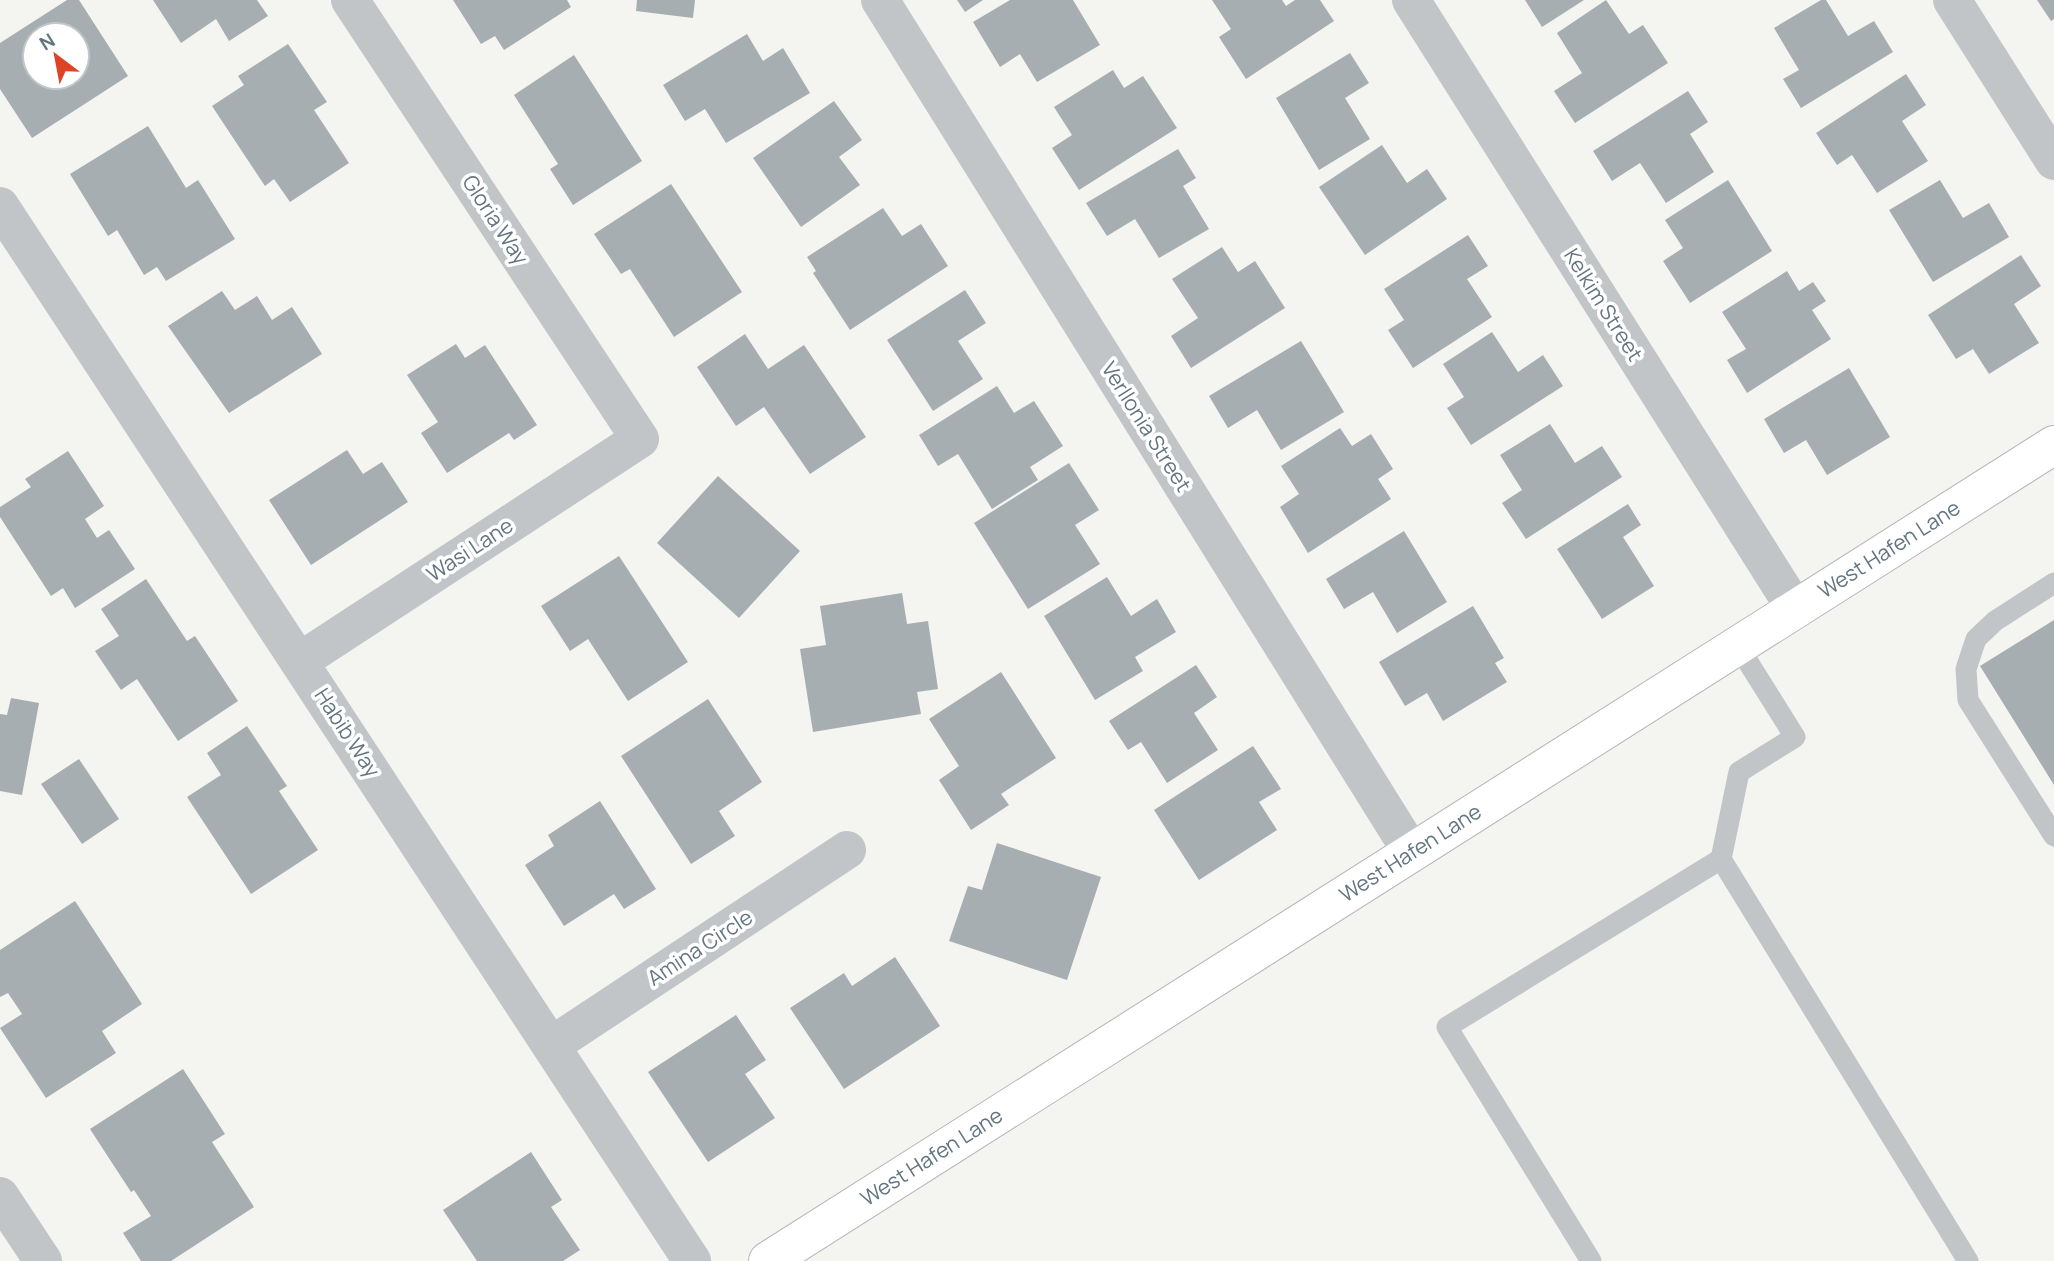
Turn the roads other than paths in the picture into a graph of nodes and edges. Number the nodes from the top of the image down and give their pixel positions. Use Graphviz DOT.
graph roads {
  1 [pos="350,0"];
  2 [pos="880,0"];
  3 [pos="1410,0"];
  4 [pos="1952,0"];
  5 [pos="2054,161"];
  6 [pos="0,206"];
  7 [pos="640,439"];
  8 [pos="2054,445"];
  9 [pos="2054,583"];
  10 [pos="1796,610"];
  11 [pos="1738,646"];
  12 [pos="300,661"];
  13 [pos="2054,836"];
  14 [pos="847,850"];
  15 [pos="1412,853"];
  16 [pos="1721,859"];
  17 [pos="552,1045"];
  18 [pos="0,1196"];
  19 [pos="43,1261"];
  20 [pos="692,1261"];
  21 [pos="768,1261"];
  22 [pos="1591,1261"];
  23 [pos="1968,1261"];
  1 -- 7 [label="street, Gloria Way"];
  2 -- 15 [label="street, Verllonia Street"];
  3 -- 10 [label="street, Kelkim Street"];
  4 -- 5 [label="street"];
  6 -- 12 [label="street, Habib Way"];
  7 -- 12 [label="street, Wasi Lane"];
  8 -- 10 [label="main road, West Hafen Lane"];
  9 -- 13 [label="lane"];
  10 -- 11 [label="main road, West Hafen Lane"];
  11 -- 15 [label="main road, West Hafen Lane"];
  11 -- 16 [label="lane"];
  12 -- 17 [label="street, Habib Way"];
  14 -- 17 [label="street, Amina Circle"];
  15 -- 21 [label="main road, West Hafen Lane"];
  16 -- 22 [label="lane"];
  16 -- 23 [label="lane"];
  17 -- 20 [label="street, Habib Way"];
  18 -- 19 [label="street"];
}
